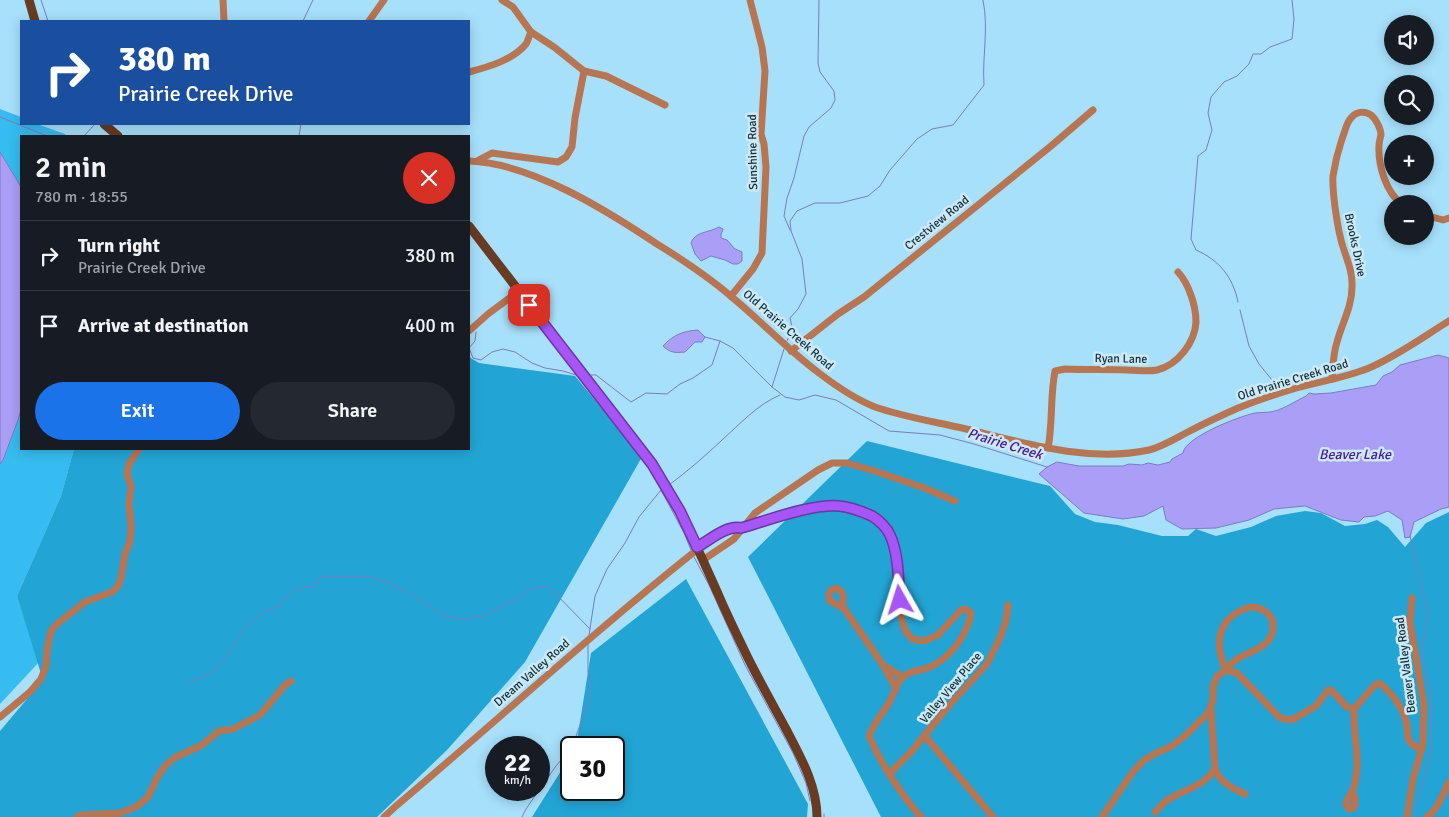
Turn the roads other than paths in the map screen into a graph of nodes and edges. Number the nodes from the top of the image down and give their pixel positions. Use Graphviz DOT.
graph roads {
  1 [pos="29,0"];
  2 [pos="223,0"];
  3 [pos="384,0"];
  4 [pos="502,0"];
  5 [pos="750,0"];
  6 [pos="35,20"];
  7 [pos="224,20"];
  8 [pos="370,20"];
  9 [pos="531,32"];
  10 [pos="584,71"];
  11 [pos="470,72"];
  12 [pos="665,105"];
  13 [pos="1093,110"];
  14 [pos="105,125"];
  15 [pos="117,135"];
  16 [pos="470,161"];
  17 [pos="477,161"];
  18 [pos="1393,195"];
  19 [pos="1434,218"];
  20 [pos="1449,218"];
  21 [pos="470,227"];
  22 [pos="1178,272"];
  23 [pos="518,291"];
  24 [pos="731,296"];
  25 [pos="1449,321"];
  26 [pos="470,330"];
  27 [pos="792,351"];
  28 [pos="1332,379"];
  29 [pos="1048,448"];
  30 [pos="138,450"];
  31 [pos="955,501"];
  32 [pos="741,528"];
  33 [pos="698,548"];
  34 [pos="703,560"];
  35 [pos="1412,598"];
  36 [pos="1008,605"];
  37 [pos="843,607"];
  38 [pos="883,665"];
  39 [pos="1226,670"];
  40 [pos="903,677"];
  41 [pos="291,681"];
  42 [pos="896,688"];
  43 [pos="1211,706"];
  44 [pos="1354,709"];
  45 [pos="0,717"];
  46 [pos="926,736"];
  47 [pos="1422,749"];
  48 [pos="1215,768"];
  49 [pos="890,773"];
  50 [pos="1449,782"];
  51 [pos="1352,792"];
  52 [pos="1245,794"];
  53 [pos="1155,812"];
  54 [pos="77,817"];
  55 [pos="384,817"];
  56 [pos="817,817"];
  57 [pos="921,817"];
  58 [pos="993,817"];
  59 [pos="1102,817"];
  60 [pos="1407,817"];
  61 [pos="1428,817"];
  1 -- 6 [label="main road"];
  2 -- 7 [label="street"];
  3 -- 8 [label="street"];
  4 -- 9 [label="street"];
  5 -- 24 [label="street, Sunshine Road"];
  9 -- 10 [label="street"];
  9 -- 11 [label="street"];
  10 -- 12 [label="street"];
  10 -- 17 [label="street"];
  13 -- 27 [label="street, Crestview Road"];
  14 -- 15 [label="main road"];
  16 -- 17 [label="street, Old Prairie Creek Road"];
  17 -- 24 [label="street, Old Prairie Creek Road"];
  18 -- 28 [label="street, Brooks Drive"];
  19 -- 20 [label="street"];
  21 -- 23 [label="main road"];
  22 -- 29 [label="street, Ryan Lane"];
  23 -- 26 [label="street"];
  23 -- 33 [label="main road"];
  24 -- 27 [label="street, Old Prairie Creek Road"];
  25 -- 28 [label="street, Old Prairie Creek Road"];
  27 -- 29 [label="street, Old Prairie Creek Road"];
  28 -- 29 [label="street, Old Prairie Creek Road"];
  30 -- 45 [label="street"];
  31 -- 32 [label="street"];
  32 -- 33 [label="street, Dream Valley Road"];
  32 -- 34 [label="street"];
  32 -- 40 [label="street, Dream Valley Road"];
  33 -- 34 [label="main road"];
  33 -- 55 [label="street, Dream Valley Road"];
  34 -- 56 [label="main road"];
  35 -- 47 [label="street, Beaver Valley Road"];
  36 -- 46 [label="street, Valley View Place"];
  37 -- 38 [label="street"];
  38 -- 40 [label="street"];
  38 -- 42 [label="street"];
  39 -- 39 [label="street"];
  39 -- 43 [label="street"];
  39 -- 44 [label="street"];
  40 -- 42 [label="street"];
  41 -- 54 [label="street"];
  42 -- 49 [label="street"];
  43 -- 48 [label="street"];
  43 -- 59 [label="street"];
  44 -- 47 [label="street"];
  44 -- 51 [label="street"];
  46 -- 49 [label="street, Valley View Place"];
  46 -- 58 [label="street"];
  47 -- 60 [label="street, Beaver Valley Road"];
  48 -- 52 [label="street"];
  48 -- 53 [label="street"];
  49 -- 57 [label="street"];
  50 -- 61 [label="street"];
}
